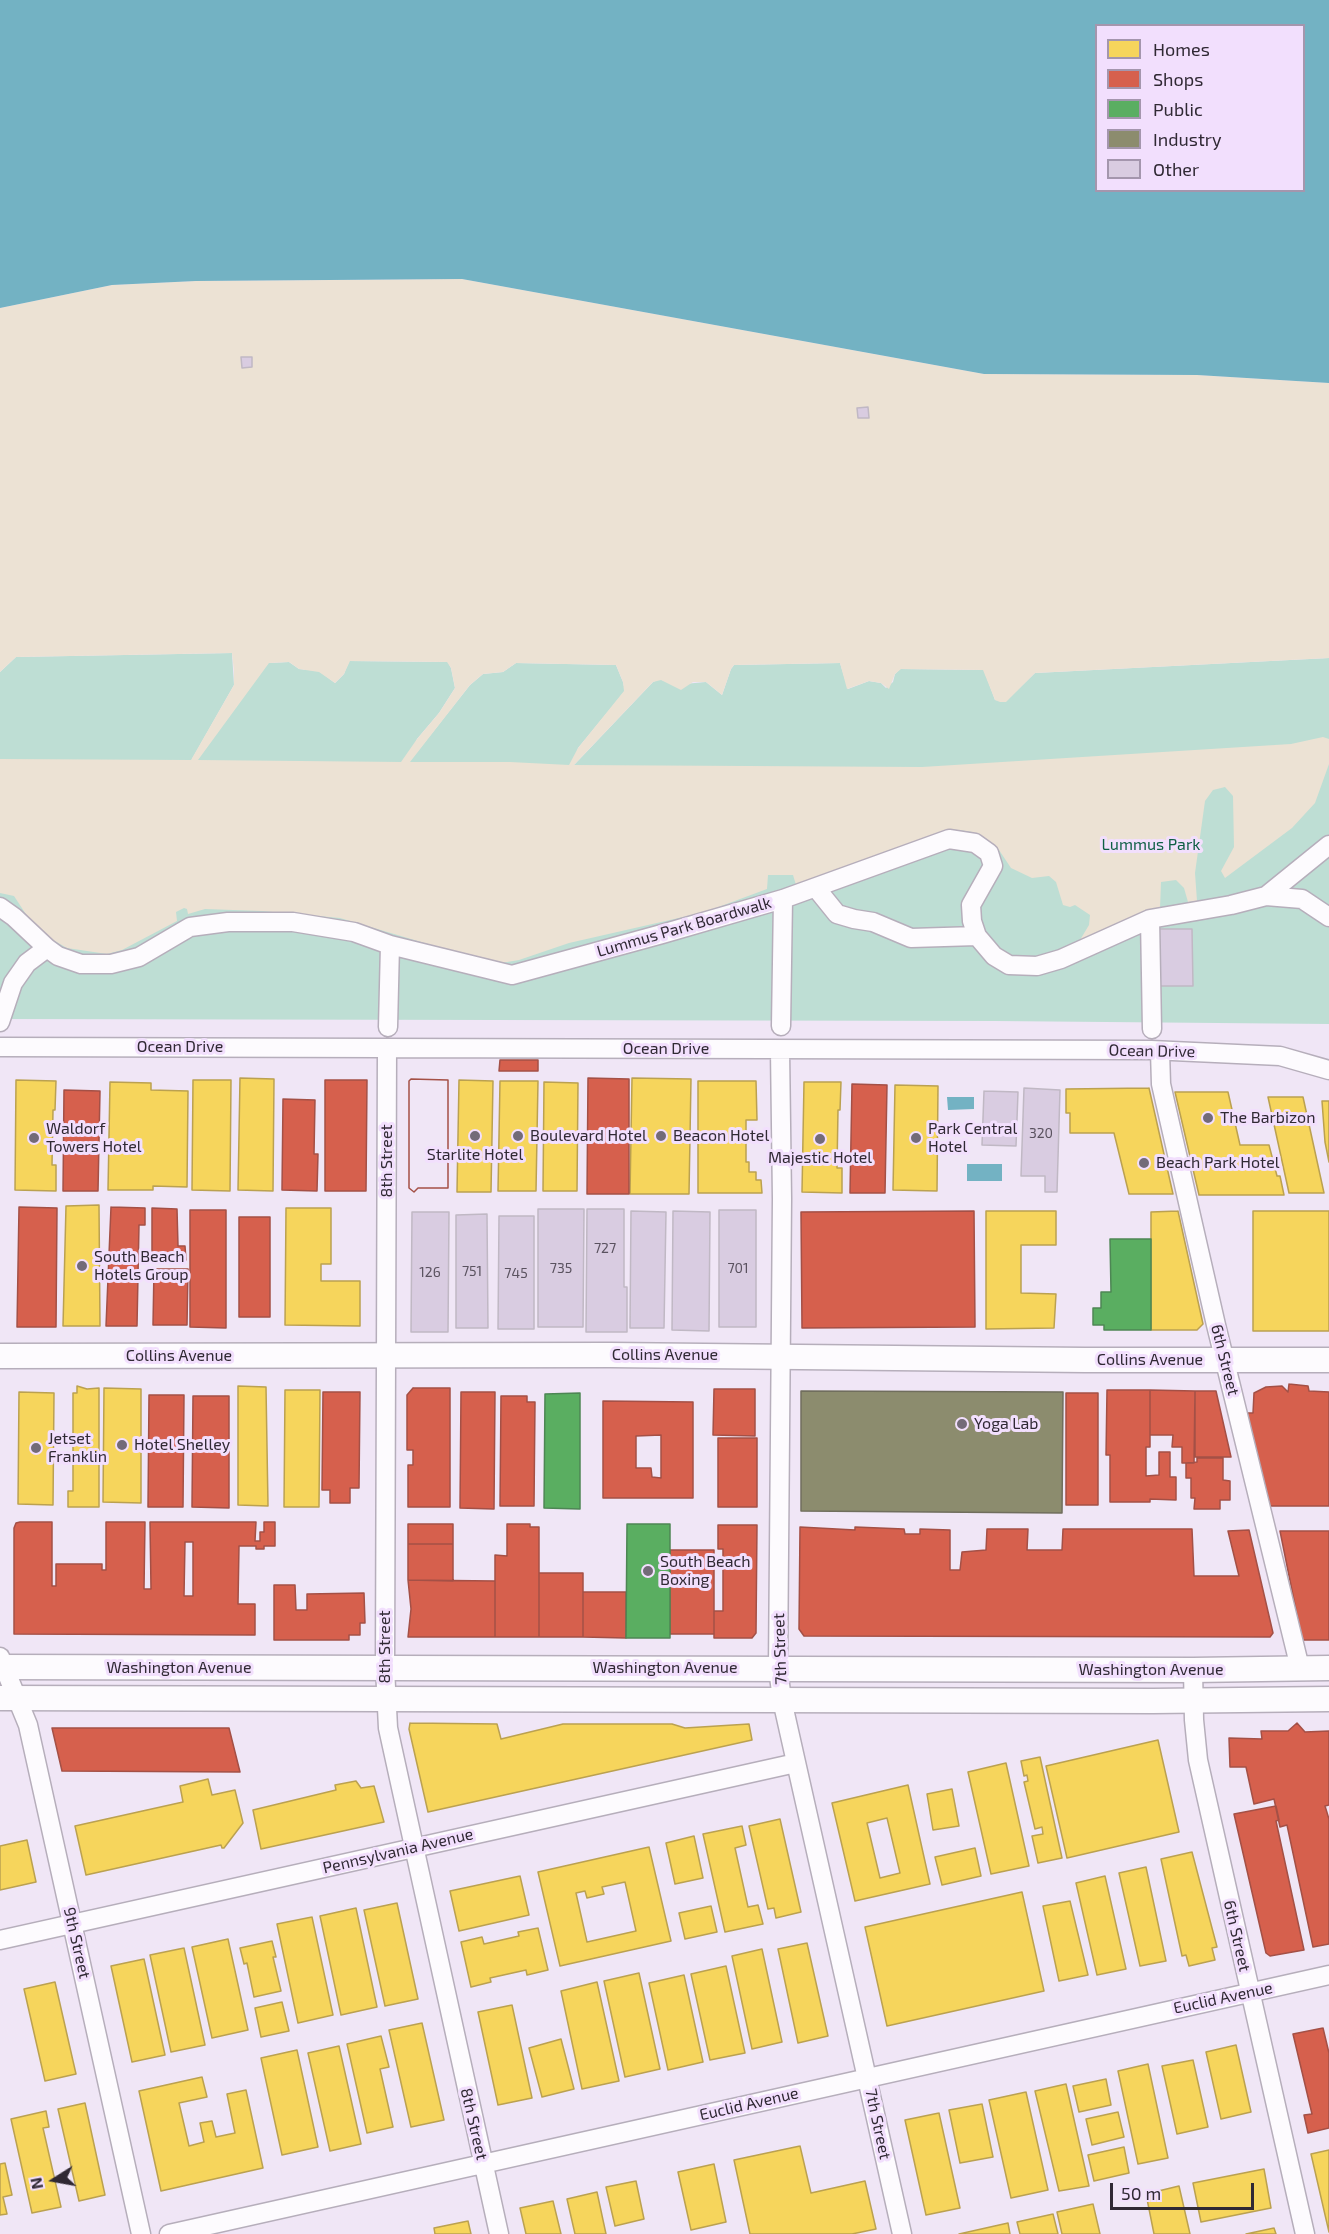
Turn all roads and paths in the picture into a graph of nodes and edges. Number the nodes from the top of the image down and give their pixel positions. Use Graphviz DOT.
graph roads {
  1 [pos="1329,845"];
  2 [pos="816,888"];
  3 [pos="1266,896"];
  4 [pos="783,898"];
  5 [pos="0,907"];
  6 [pos="1329,917"];
  7 [pos="1150,918"];
  8 [pos="977,936"];
  9 [pos="390,945"];
  10 [pos="47,948"];
  11 [pos="0,1022"];
  12 [pos="781,1026"];
  13 [pos="388,1027"];
  14 [pos="1152,1029"];
  15 [pos="0,1047"];
  16 [pos="387,1048"];
  17 [pos="780,1050"];
  18 [pos="1160,1051"];
  19 [pos="1329,1070"];
  20 [pos="0,1356"];
  21 [pos="386,1356"];
  22 [pos="781,1356"];
  23 [pos="1225,1360"];
  24 [pos="1329,1360"];
  25 [pos="1,1664"];
  26 [pos="385,1668"];
  27 [pos="778,1668"];
  28 [pos="1300,1668"];
  29 [pos="1329,1668"];
  30 [pos="1193,1670"];
  31 [pos="9,1698"];
  32 [pos="385,1699"];
  33 [pos="1329,1699"];
  34 [pos="782,1700"];
  35 [pos="1193,1701"];
  36 [pos="796,1763"];
  37 [pos="413,1848"];
  38 [pos="72,1924"];
  39 [pos="0,1940"];
  40 [pos="1329,1975"];
  41 [pos="1250,1992"];
  42 [pos="868,2077"];
  43 [pos="483,2164"];
  44 [pos="141,2234"];
  45 [pos="169,2234"];
  46 [pos="499,2234"];
  47 [pos="902,2234"];
  48 [pos="1305,2234"];
  1 -- 3 [label="street"];
  2 -- 4 [label="street, Lummus Park Boardwalk"];
  2 -- 8 [label="street"];
  2 -- 8 [label="street, Lummus Park Boardwalk"];
  3 -- 6 [label="street"];
  3 -- 7 [label="street"];
  4 -- 9 [label="street, Lummus Park Boardwalk"];
  4 -- 12 [label="street"];
  5 -- 10 [label="street, Lummus Park Boardwalk"];
  7 -- 8 [label="street"];
  7 -- 14 [label="street"];
  9 -- 10 [label="street, Lummus Park Boardwalk"];
  9 -- 13 [label="street"];
  10 -- 11 [label="street"];
  15 -- 16 [label="street, Ocean Drive"];
  16 -- 17 [label="street, Ocean Drive"];
  16 -- 21 [label="street, 8th Street"];
  17 -- 18 [label="street, Ocean Drive"];
  17 -- 22 [label="street, 7th Street"];
  18 -- 19 [label="street, Ocean Drive"];
  18 -- 23 [label="street, 6th Street"];
  20 -- 21 [label="main road, Collins Avenue"];
  21 -- 22 [label="main road, Collins Avenue"];
  21 -- 26 [label="street, 8th Street"];
  22 -- 23 [label="main road, Collins Avenue"];
  22 -- 27 [label="street, 7th Street"];
  23 -- 24 [label="main road, Collins Avenue"];
  23 -- 28 [label="street, 6th Street"];
  25 -- 26 [label="main road, Washington Avenue"];
  25 -- 31 [label="street, 9th Street"];
  26 -- 27 [label="main road, Washington Avenue"];
  26 -- 32 [label="street, 8th Street"];
  27 -- 30 [label="main road, Washington Avenue"];
  27 -- 34 [label="street, 7th Street"];
  28 -- 29 [label="main road, Washington Avenue"];
  28 -- 30 [label="main road, Washington Avenue"];
  30 -- 35 [label="street, 6th Street"];
  31 -- 32 [label="main road, Washington Avenue"];
  31 -- 38 [label="street, 9th Street"];
  32 -- 34 [label="main road, Washington Avenue"];
  32 -- 37 [label="street, 8th Street"];
  33 -- 35 [label="main road, Washington Avenue"];
  34 -- 35 [label="main road, Washington Avenue"];
  34 -- 36 [label="street, 7th Street"];
  35 -- 41 [label="street, 6th Street"];
  36 -- 37 [label="street, Pennsylvania Avenue"];
  36 -- 42 [label="street, 7th Street"];
  37 -- 38 [label="street, Pennsylvania Avenue"];
  37 -- 43 [label="street, 8th Street"];
  38 -- 39 [label="street, Pennsylvania Avenue"];
  38 -- 44 [label="street, 9th Street"];
  40 -- 41 [label="street, Euclid Avenue"];
  41 -- 42 [label="street, Euclid Avenue"];
  41 -- 48 [label="street, 6th Street"];
  42 -- 43 [label="street, Euclid Avenue"];
  42 -- 47 [label="street, 7th Street"];
  43 -- 45 [label="street, Euclid Avenue"];
  43 -- 46 [label="street, 8th Street"];
}
